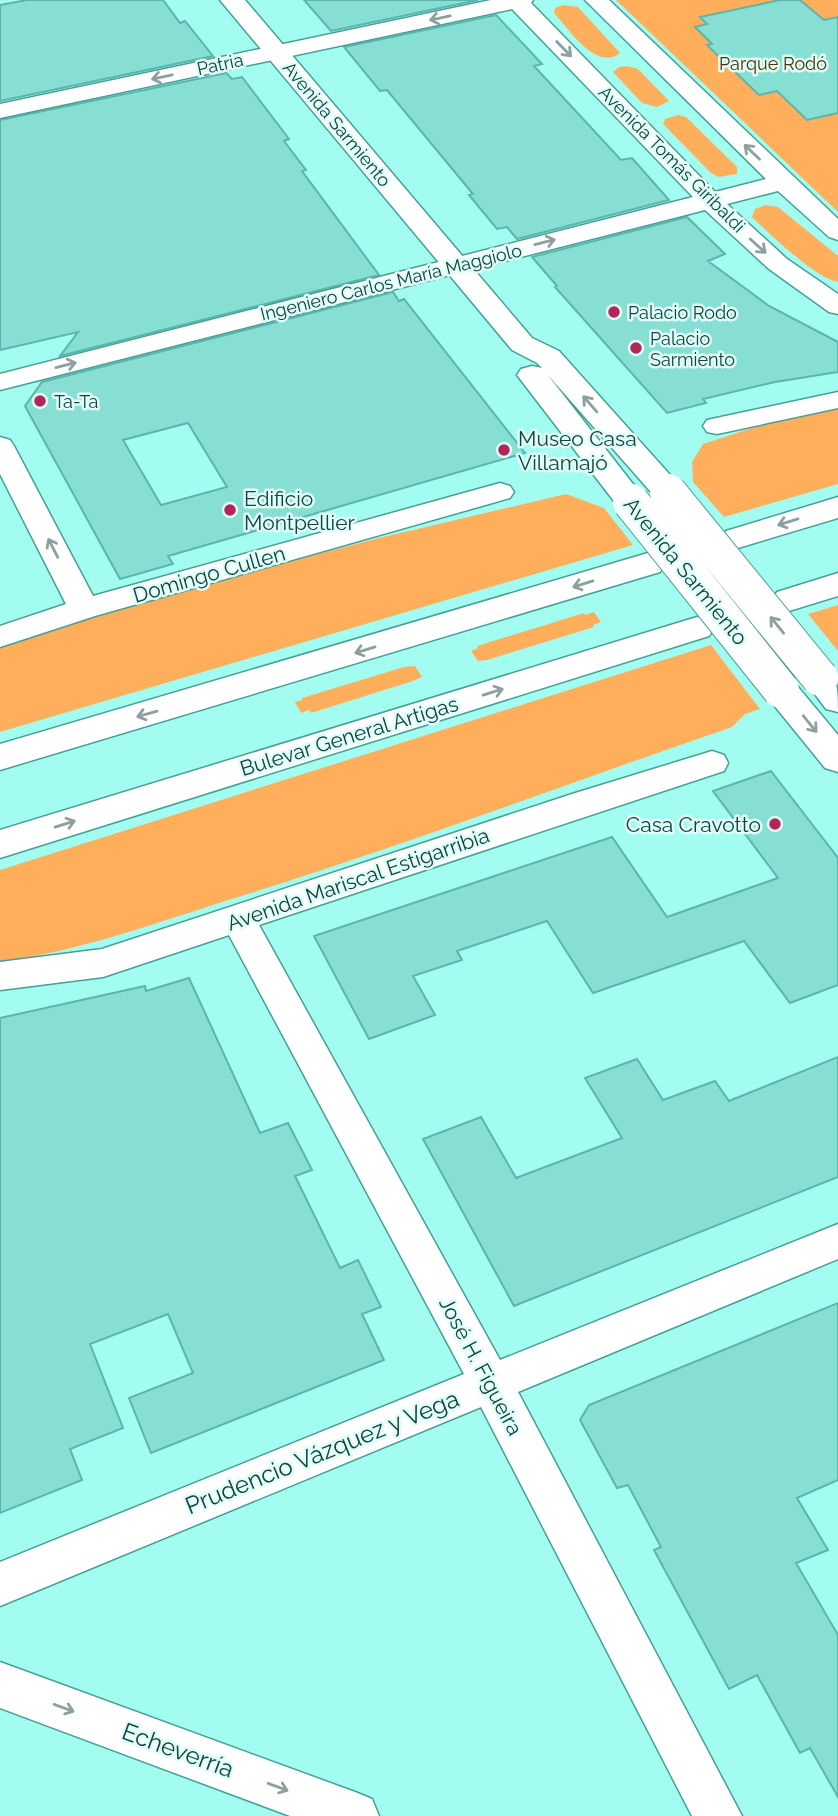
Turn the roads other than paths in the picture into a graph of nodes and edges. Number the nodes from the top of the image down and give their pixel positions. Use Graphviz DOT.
graph roads {
  1 [pos="232,0"];
  2 [pos="519,0"];
  3 [pos="596,0"];
  4 [pos="277,52"];
  5 [pos="0,111"];
  6 [pos="783,182"];
  7 [pos="710,200"];
  8 [pos="838,232"];
  9 [pos="456,265"];
  10 [pos="838,306"];
  11 [pos="522,344"];
  12 [pos="0,382"];
  13 [pos="838,400"];
  14 [pos="717,426"];
  15 [pos="0,446"];
  16 [pos="500,492"];
  17 [pos="838,507"];
  18 [pos="738,538"];
  19 [pos="648,564"];
  20 [pos="838,584"];
  21 [pos="789,600"];
  22 [pos="84,609"];
  23 [pos="697,628"];
  24 [pos="0,637"];
  25 [pos="829,689"];
  26 [pos="0,757"];
  27 [pos="838,759"];
  28 [pos="712,763"];
  29 [pos="0,844"];
  30 [pos="238,919"];
  31 [pos="0,976"];
  32 [pos="838,1241"];
  33 [pos="491,1383"];
  34 [pos="0,1584"];
  35 [pos="0,1685"];
  36 [pos="355,1816"];
  37 [pos="718,1816"];
  1 -- 4 [label="street, Avenida Sarmiento"];
  2 -- 4 [label="street, Patria, one-way"];
  2 -- 7 [label="street, Avenida Tomás Giribaldi, one-way"];
  6 -- 3 [label="street, one-way"];
  4 -- 5 [label="street, Patria, one-way"];
  4 -- 9 [label="street, Avenida Sarmiento"];
  6 -- 7 [label="street, Ingeniero Carlos María Maggiolo"];
  6 -- 8 [label="street"];
  9 -- 7 [label="street, Ingeniero Carlos María Maggiolo, one-way"];
  7 -- 10 [label="street, Avenida Tomás Giribaldi, one-way"];
  9 -- 11 [label="street, Avenida Sarmiento"];
  12 -- 9 [label="street, Ingeniero Carlos María Maggiolo, one-way"];
  25 -- 11 [label="street, Avenida Sarmiento, one-way, bridge"];
  11 -- 27 [label="street, Avenida Sarmiento, one-way, bridge"];
  13 -- 14 [label="street"];
  22 -- 15 [label="street, one-way"];
  16 -- 22 [label="street, Domingo Cullen"];
  17 -- 18 [label="street, one-way"];
  19 -- 26 [label="street, one-way"];
  20 -- 21 [label="street"];
  22 -- 24 [label="street, Domingo Cullen"];
  29 -- 23 [label="street, Bulevar General Artigas, one-way"];
  28 -- 30 [label="street, Avenida Mariscal Estigarribia"];
  30 -- 31 [label="street, Avenida Mariscal Estigarribia"];
  30 -- 33 [label="street, José H. Figueira"];
  32 -- 33 [label="street, Prudencio Vázquez y Vega"];
  33 -- 34 [label="street, Prudencio Vázquez y Vega"];
  33 -- 37 [label="street, José H. Figueira"];
  35 -- 36 [label="street, Echeverría, one-way"];
}
